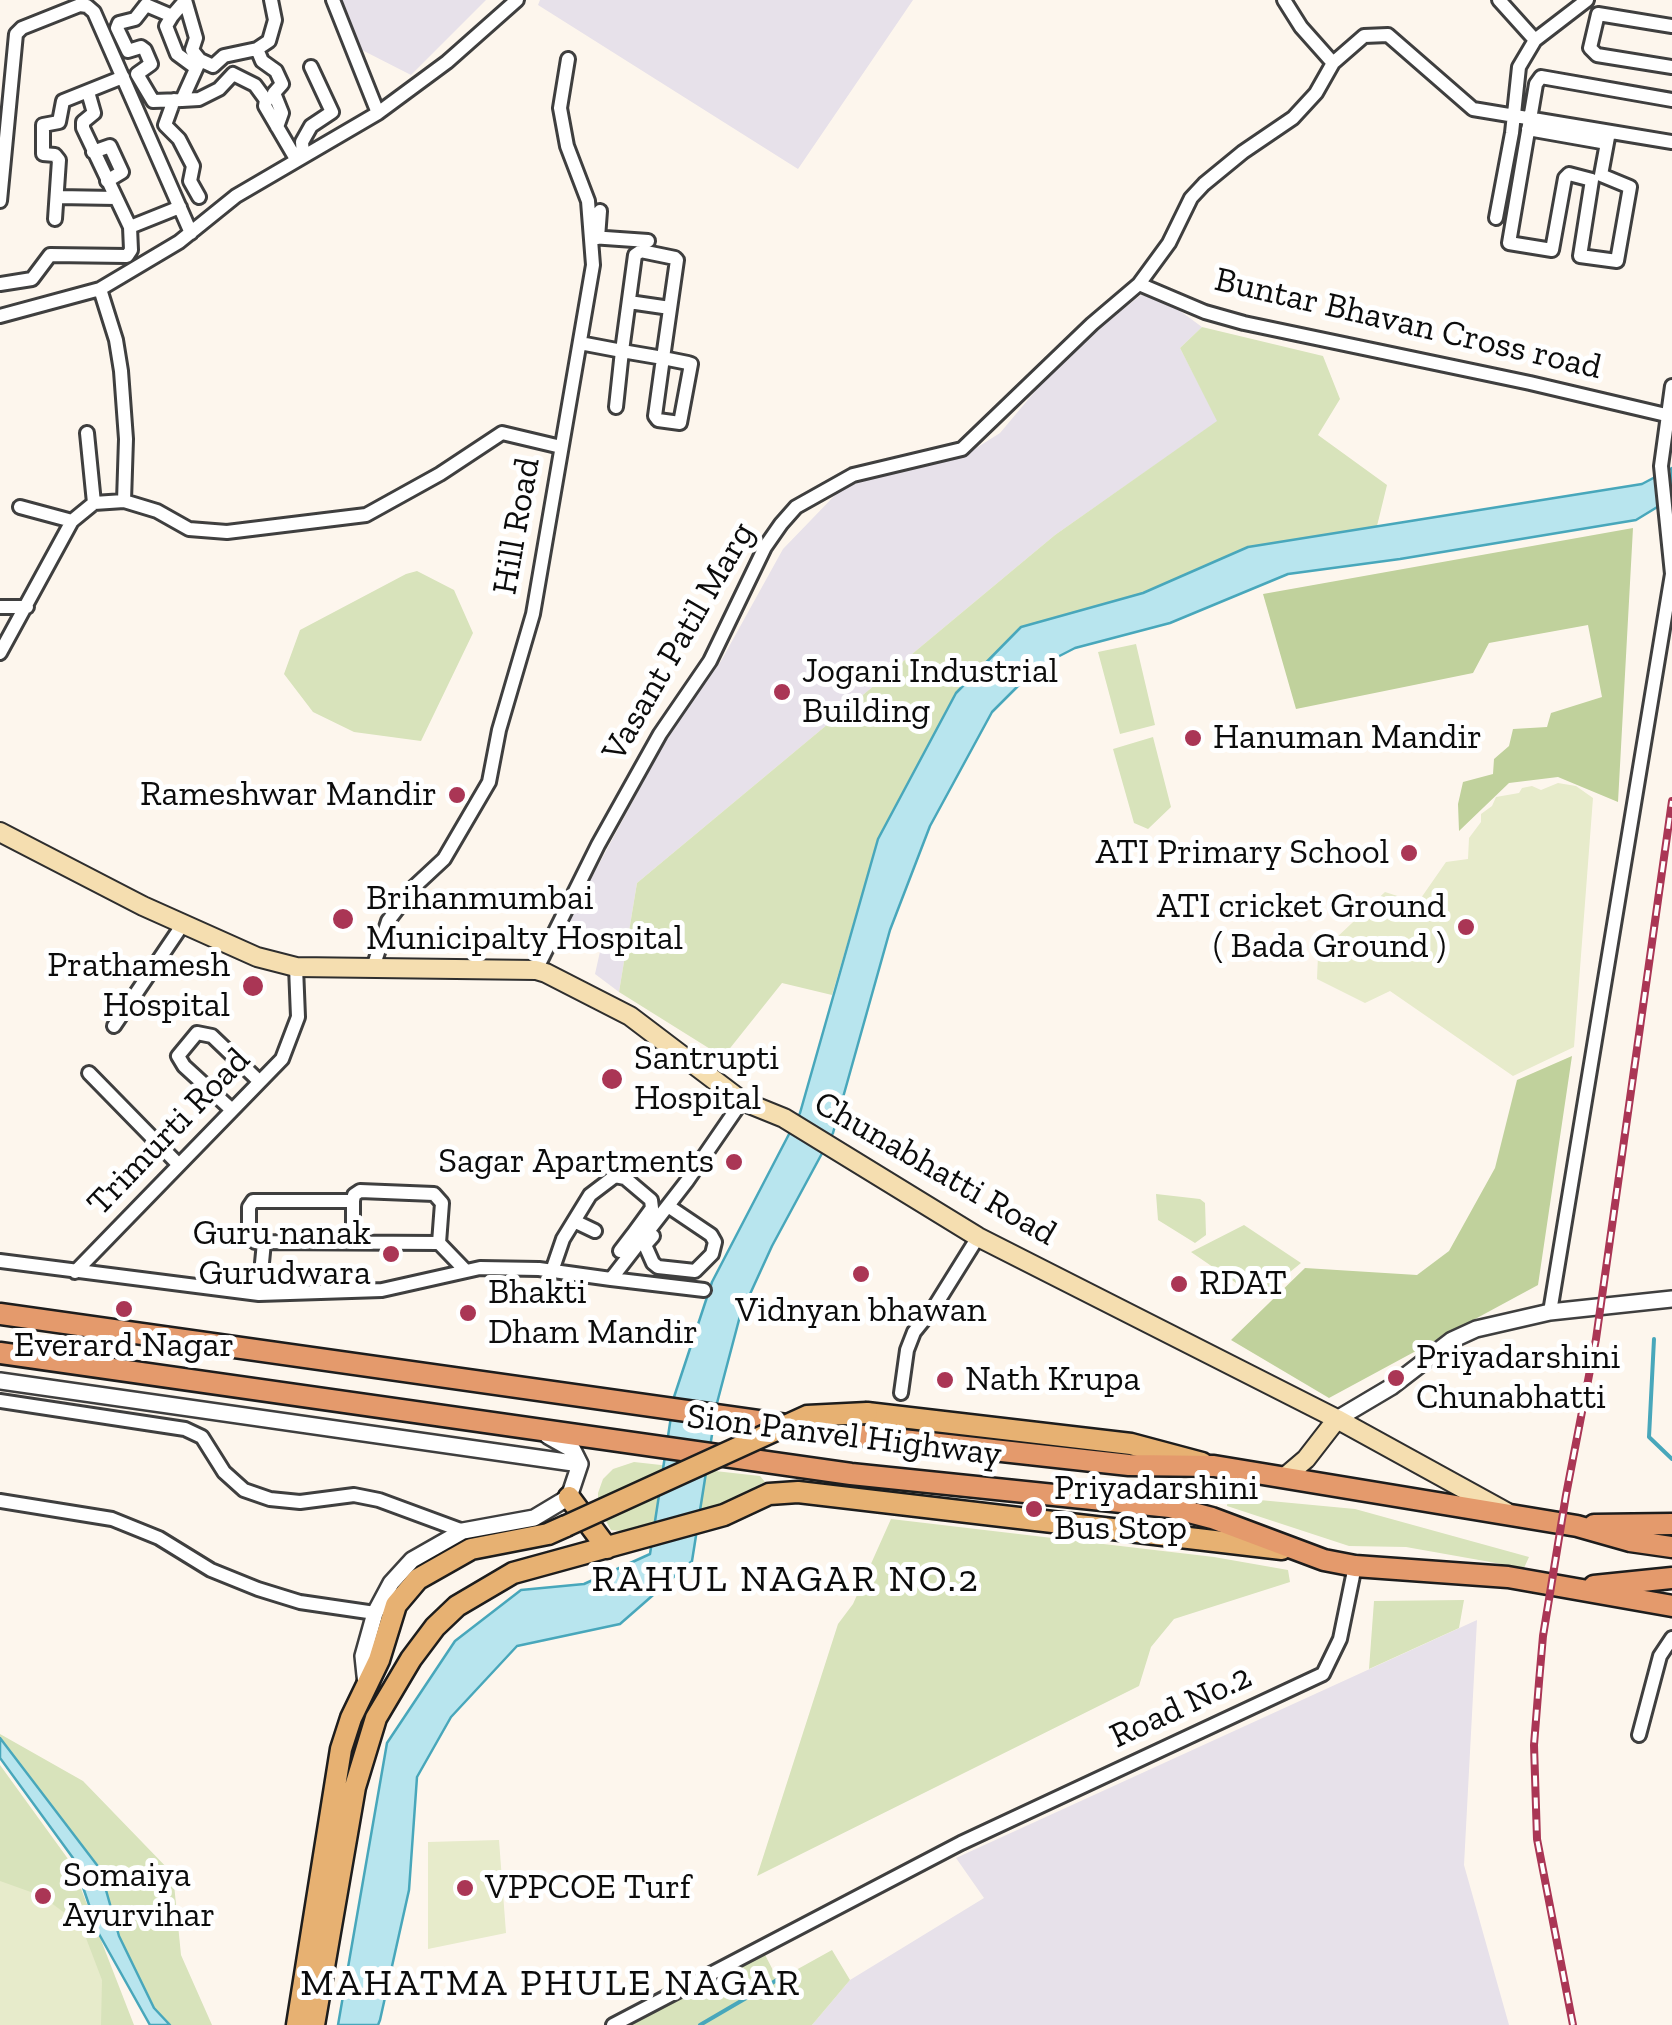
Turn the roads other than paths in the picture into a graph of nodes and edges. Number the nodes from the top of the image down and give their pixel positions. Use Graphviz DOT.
graph roads {
  1 [pos="271,0"];
  2 [pos="333,0"];
  3 [pos="517,0"];
  4 [pos="1284,0"];
  5 [pos="1498,0"];
  6 [pos="1588,0"];
  7 [pos="184,1"];
  8 [pos="172,16"];
  9 [pos="1672,26"];
  10 [pos="1534,40"];
  11 [pos="257,50"];
  12 [pos="568,59"];
  13 [pos="1333,63"];
  14 [pos="203,65"];
  15 [pos="311,67"];
  16 [pos="1672,67"];
  17 [pos="233,74"];
  18 [pos="123,77"];
  19 [pos="88,92"];
  20 [pos="270,98"];
  21 [pos="178,100"];
  22 [pos="1672,100"];
  23 [pos="378,113"];
  24 [pos="1514,116"];
  25 [pos="1529,124"];
  26 [pos="1608,137"];
  27 [pos="1672,142"];
  28 [pos="300,157"];
  29 [pos="57,197"];
  30 [pos="198,197"];
  31 [pos="116,198"];
  32 [pos="0,202"];
  33 [pos="180,207"];
  34 [pos="600,211"];
  35 [pos="1496,218"];
  36 [pos="55,220"];
  37 [pos="130,228"];
  38 [pos="190,232"];
  39 [pos="595,238"];
  40 [pos="648,241"];
  41 [pos="0,284"];
  42 [pos="1139,284"];
  43 [pos="100,288"];
  44 [pos="629,302"];
  45 [pos="670,308"];
  46 [pos="0,316"];
  47 [pos="580,344"];
  48 [pos="622,352"];
  49 [pos="662,358"];
  50 [pos="1672,386"];
  51 [pos="616,408"];
  52 [pos="1666,415"];
  53 [pos="88,434"];
  54 [pos="561,447"];
  55 [pos="124,501"];
  56 [pos="94,503"];
  57 [pos="20,507"];
  58 [pos="72,521"];
  59 [pos="1670,542"];
  60 [pos="26,607"];
  61 [pos="0,608"];
  62 [pos="0,653"];
  63 [pos="0,832"];
  64 [pos="183,924"];
  65 [pos="296,967"];
  66 [pos="373,968"];
  67 [pos="536,970"];
  68 [pos="114,1026"];
  69 [pos="88,1073"];
  70 [pos="259,1081"];
  71 [pos="742,1100"];
  72 [pos="232,1110"];
  73 [pos="179,1164"];
  74 [pos="353,1201"];
  75 [pos="671,1208"];
  76 [pos="574,1221"];
  77 [pos="595,1231"];
  78 [pos="637,1237"];
  79 [pos="978,1237"];
  80 [pos="352,1241"];
  81 [pos="264,1242"];
  82 [pos="439,1242"];
  83 [pos="620,1251"];
  84 [pos="0,1262"];
  85 [pos="677,1269"];
  86 [pos="465,1270"];
  87 [pos="552,1271"];
  88 [pos="76,1272"];
  89 [pos="611,1279"];
  90 [pos="673,1286"];
  91 [pos="704,1290"];
  92 [pos="259,1294"];
  93 [pos="1672,1296"];
  94 [pos="1550,1312"];
  95 [pos="0,1315"];
  96 [pos="0,1351"];
  97 [pos="0,1380"];
  98 [pos="900,1393"];
  99 [pos="0,1401"];
  100 [pos="1337,1419"];
  101 [pos="530,1427"];
  102 [pos="580,1464"];
  103 [pos="1214,1466"];
  104 [pos="851,1474"];
  105 [pos="1286,1476"];
  106 [pos="769,1494"];
  107 [pos="569,1498"];
  108 [pos="0,1501"];
  109 [pos="1516,1518"];
  110 [pos="1672,1524"];
  111 [pos="1577,1526"];
  112 [pos="463,1531"];
  113 [pos="1672,1547"];
  114 [pos="607,1548"];
  115 [pos="1290,1550"];
  116 [pos="1355,1566"];
  117 [pos="1672,1578"];
  118 [pos="1567,1589"];
  119 [pos="1672,1606"];
  120 [pos="375,1613"];
  121 [pos="1672,1638"];
  122 [pos="366,1685"];
  123 [pos="1638,1736"];
  124 [pos="297,2025"];
  125 [pos="314,2025"];
  126 [pos="613,2025"];
  1 -- 11 [label="street"];
  2 -- 23 [label="street"];
  3 -- 23 [label="street"];
  4 -- 13 [label="street"];
  5 -- 10 [label="street"];
  6 -- 10 [label="street"];
  7 -- 8 [label="street"];
  7 -- 14 [label="street"];
  8 -- 14 [label="street"];
  8 -- 21 [label="street"];
  9 -- 16 [label="street"];
  10 -- 24 [label="street"];
  11 -- 14 [label="street"];
  11 -- 20 [label="street"];
  12 -- 39 [label="street, Hill Road"];
  13 -- 24 [label="street"];
  13 -- 42 [label="street, Vasant Patil Marg"];
  14 -- 17 [label="street"];
  14 -- 21 [label="street"];
  15 -- 28 [label="street"];
  17 -- 20 [label="street"];
  17 -- 21 [label="street"];
  18 -- 19 [label="street"];
  18 -- 32 [label="street"];
  18 -- 33 [label="street"];
  19 -- 29 [label="street"];
  19 -- 31 [label="street"];
  20 -- 28 [label="street"];
  21 -- 30 [label="street"];
  22 -- 25 [label="street"];
  23 -- 28 [label="street"];
  24 -- 25 [label="street"];
  24 -- 35 [label="street"];
  25 -- 26 [label="street"];
  25 -- 26 [label="street"];
  26 -- 27 [label="street"];
  28 -- 38 [label="street"];
  29 -- 31 [label="street"];
  29 -- 36 [label="street"];
  31 -- 37 [label="street"];
  33 -- 37 [label="street"];
  33 -- 38 [label="street"];
  34 -- 39 [label="street"];
  37 -- 41 [label="street"];
  38 -- 43 [label="street"];
  39 -- 40 [label="street"];
  39 -- 47 [label="street, Hill Road"];
  42 -- 52 [label="street, Buntar Bhavan Cross road"];
  42 -- 67 [label="street, Vasant Patil Marg"];
  43 -- 46 [label="street"];
  43 -- 55 [label="street"];
  44 -- 45 [label="street"];
  44 -- 45 [label="street"];
  44 -- 48 [label="street"];
  45 -- 49 [label="street"];
  47 -- 48 [label="street"];
  47 -- 54 [label="street, Hill Road"];
  48 -- 49 [label="street"];
  48 -- 51 [label="street"];
  49 -- 49 [label="street"];
  50 -- 52 [label="street"];
  52 -- 59 [label="street"];
  53 -- 56 [label="street"];
  54 -- 55 [label="street"];
  54 -- 66 [label="street, Hill Road"];
  55 -- 56 [label="street"];
  56 -- 58 [label="street"];
  57 -- 58 [label="street"];
  58 -- 60 [label="street"];
  59 -- 94 [label="street"];
  60 -- 61 [label="street"];
  60 -- 62 [label="street"];
  63 -- 64 [label="main road, Chunabhatti Road"];
  64 -- 65 [label="main road, Chunabhatti Road"];
  64 -- 68 [label="street"];
  65 -- 66 [label="main road, Chunabhatti Road"];
  65 -- 70 [label="street, Trimurti Road"];
  66 -- 67 [label="main road, Chunabhatti Road"];
  67 -- 71 [label="main road, Chunabhatti Road"];
  69 -- 73 [label="street"];
  70 -- 72 [label="street, Trimurti Road"];
  70 -- 72 [label="street"];
  71 -- 75 [label="street"];
  71 -- 79 [label="main road, Chunabhatti Road"];
  72 -- 73 [label="street, Trimurti Road"];
  73 -- 88 [label="street, Trimurti Road"];
  74 -- 80 [label="street"];
  74 -- 81 [label="street"];
  74 -- 82 [label="street"];
  75 -- 78 [label="street"];
  75 -- 85 [label="street"];
  75 -- 85 [label="street"];
  76 -- 77 [label="street"];
  76 -- 78 [label="street"];
  76 -- 87 [label="street"];
  78 -- 83 [label="street"];
  78 -- 89 [label="street"];
  79 -- 98 [label="street"];
  79 -- 100 [label="main road, Chunabhatti Road"];
  80 -- 81 [label="street"];
  80 -- 82 [label="street"];
  81 -- 92 [label="street"];
  82 -- 86 [label="street"];
  84 -- 88 [label="street"];
  85 -- 90 [label="street"];
  86 -- 87 [label="street"];
  86 -- 92 [label="street"];
  87 -- 89 [label="street"];
  88 -- 92 [label="street"];
  89 -- 90 [label="street"];
  90 -- 91 [label="street"];
  93 -- 94 [label="street"];
  94 -- 100 [label="street"];
  95 -- 103 [label="highway, Sion Panvel Highway"];
  96 -- 101 [label="highway, Sion Panvel Highway"];
  97 -- 102 [label="street"];
  99 -- 112 [label="street"];
  100 -- 105 [label="main road"];
  100 -- 109 [label="main road, Chunabhatti Road"];
  101 -- 102 [label="street"];
  101 -- 104 [label="highway, Sion Panvel Highway, bridge"];
  102 -- 107 [label="street"];
  103 -- 105 [label="highway, Sion Panvel Highway"];
  103 -- 122 [label="main road, bridge"];
  104 -- 106 [label="main road"];
  104 -- 115 [label="highway, Sion Panvel Highway"];
  105 -- 109 [label="highway, Sion Panvel Highway"];
  106 -- 114 [label="main road"];
  106 -- 115 [label="main road"];
  107 -- 112 [label="street"];
  107 -- 114 [label="main road"];
  108 -- 120 [label="street"];
  109 -- 111 [label="highway, Sion Panvel Highway"];
  110 -- 111 [label="highway"];
  111 -- 113 [label="highway"];
  112 -- 120 [label="street"];
  114 -- 125 [label="main road"];
  115 -- 116 [label="highway, Sion Panvel Highway"];
  116 -- 118 [label="highway, Sion Panvel Highway"];
  116 -- 126 [label="street, Road No.2"];
  117 -- 118 [label="highway"];
  118 -- 119 [label="highway, Sion Panvel Highway"];
  120 -- 122 [label="street"];
  121 -- 123 [label="street"];
  122 -- 124 [label="main road"];
}
